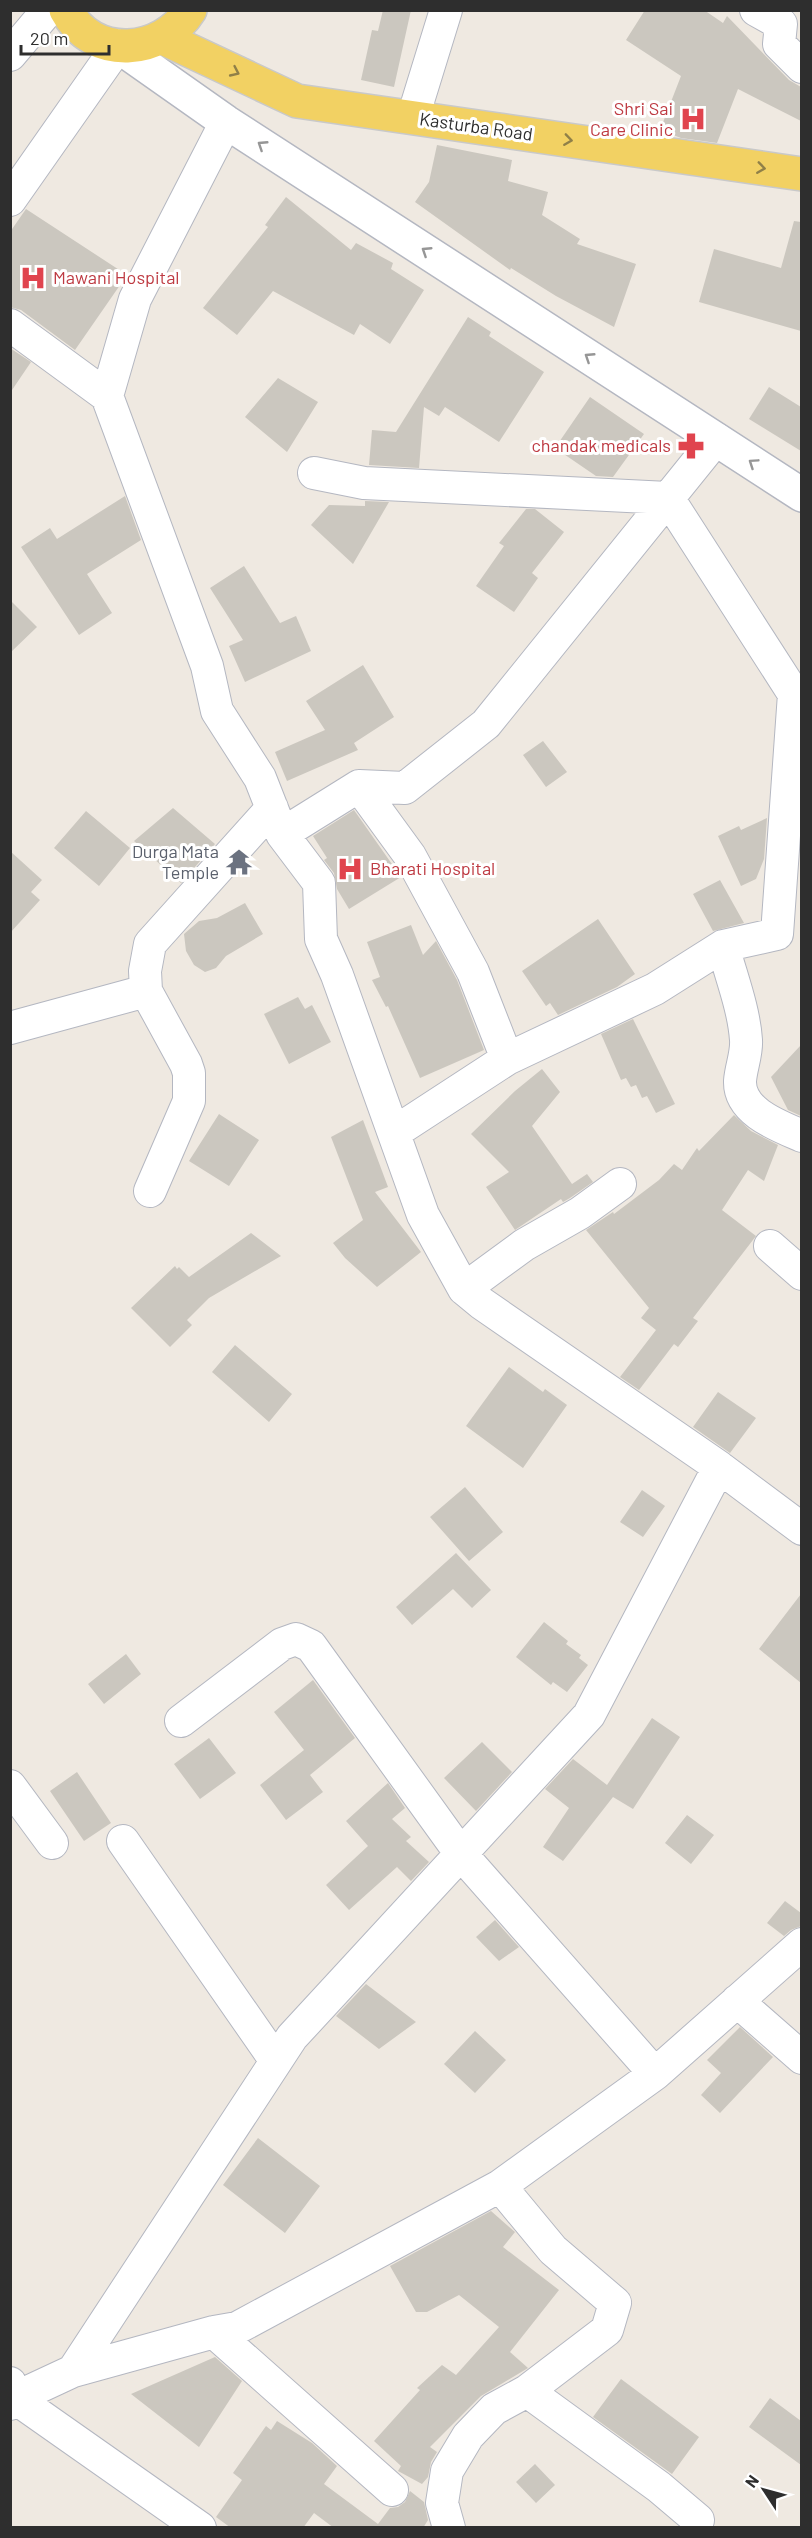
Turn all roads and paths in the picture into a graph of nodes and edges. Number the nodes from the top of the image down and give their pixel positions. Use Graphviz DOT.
graph roads {
  1 [pos="48,10"];
  2 [pos="66,10"];
  3 [pos="190,10"];
  4 [pos="446,10"];
  5 [pos="774,15"];
  6 [pos="163,38"];
  7 [pos="118,46"];
  8 [pos="10,55"];
  9 [pos="801,67"];
  10 [pos="412,117"];
  11 [pos="226,122"];
  12 [pos="801,174"];
  13 [pos="10,200"];
  14 [pos="10,325"];
  15 [pos="107,396"];
  16 [pos="716,439"];
  17 [pos="314,473"];
  18 [pos="801,495"];
  19 [pos="668,498"];
  20 [pos="359,786"];
  21 [pos="277,821"];
  22 [pos="789,930"];
  23 [pos="723,946"];
  24 [pos="146,991"];
  25 [pos="10,1028"];
  26 [pos="507,1059"];
  27 [pos="395,1132"];
  28 [pos="801,1136"];
  29 [pos="620,1184"];
  30 [pos="150,1191"];
  31 [pos="770,1246"];
  32 [pos="801,1274"];
  33 [pos="464,1289"];
  34 [pos="719,1467"];
  35 [pos="801,1529"];
  36 [pos="181,1721"];
  37 [pos="10,1786"];
  38 [pos="123,1841"];
  39 [pos="52,1843"];
  40 [pos="461,1854"];
  41 [pos="801,1944"];
  42 [pos="737,2001"];
  43 [pos="801,2058"];
  44 [pos="276,2061"];
  45 [pos="655,2074"];
  46 [pos="500,2186"];
  47 [pos="214,2332"];
  48 [pos="73,2371"];
  49 [pos="527,2391"];
  50 [pos="12,2395"];
  51 [pos="392,2490"];
  52 [pos="701,2525"];
  53 [pos="200,2528"];
  54 [pos="449,2528"];
  1 -- 8 [label="street"];
  2 -- 7 [label="main road"];
  3 -- 6 [label="main road"];
  4 -- 10 [label="street"];
  5 -- 9 [label="street"];
  6 -- 7 [label="main road"];
  6 -- 10 [label="main road, Kasturba Road, one-way"];
  7 -- 11 [label="main road"];
  7 -- 13 [label="street"];
  10 -- 12 [label="main road, Kasturba Road, one-way"];
  11 -- 15 [label="street"];
  16 -- 11 [label="main road, one-way"];
  14 -- 15 [label="street"];
  15 -- 21 [label="street"];
  18 -- 16 [label="main road, one-way"];
  16 -- 19 [label="street"];
  17 -- 19 [label="street"];
  19 -- 20 [label="street"];
  19 -- 22 [label="street"];
  20 -- 21 [label="street"];
  20 -- 26 [label="street"];
  21 -- 24 [label="street"];
  21 -- 27 [label="street"];
  22 -- 23 [label="street"];
  23 -- 26 [label="street"];
  23 -- 28 [label="street"];
  24 -- 25 [label="street"];
  24 -- 30 [label="street"];
  26 -- 27 [label="street"];
  27 -- 33 [label="street"];
  29 -- 33 [label="street"];
  31 -- 32 [label="street"];
  33 -- 34 [label="street"];
  34 -- 35 [label="street"];
  34 -- 40 [label="street"];
  36 -- 40 [label="street"];
  37 -- 39 [label="street"];
  38 -- 44 [label="street"];
  40 -- 44 [label="street"];
  40 -- 45 [label="street"];
  41 -- 42 [label="street"];
  42 -- 43 [label="street"];
  42 -- 45 [label="street"];
  44 -- 48 [label="street"];
  45 -- 46 [label="street"];
  46 -- 47 [label="street"];
  46 -- 49 [label="street"];
  47 -- 48 [label="street"];
  47 -- 51 [label="street"];
  48 -- 50 [label="street"];
  49 -- 52 [label="street"];
  49 -- 54 [label="street"];
  50 -- 53 [label="street"];
}
